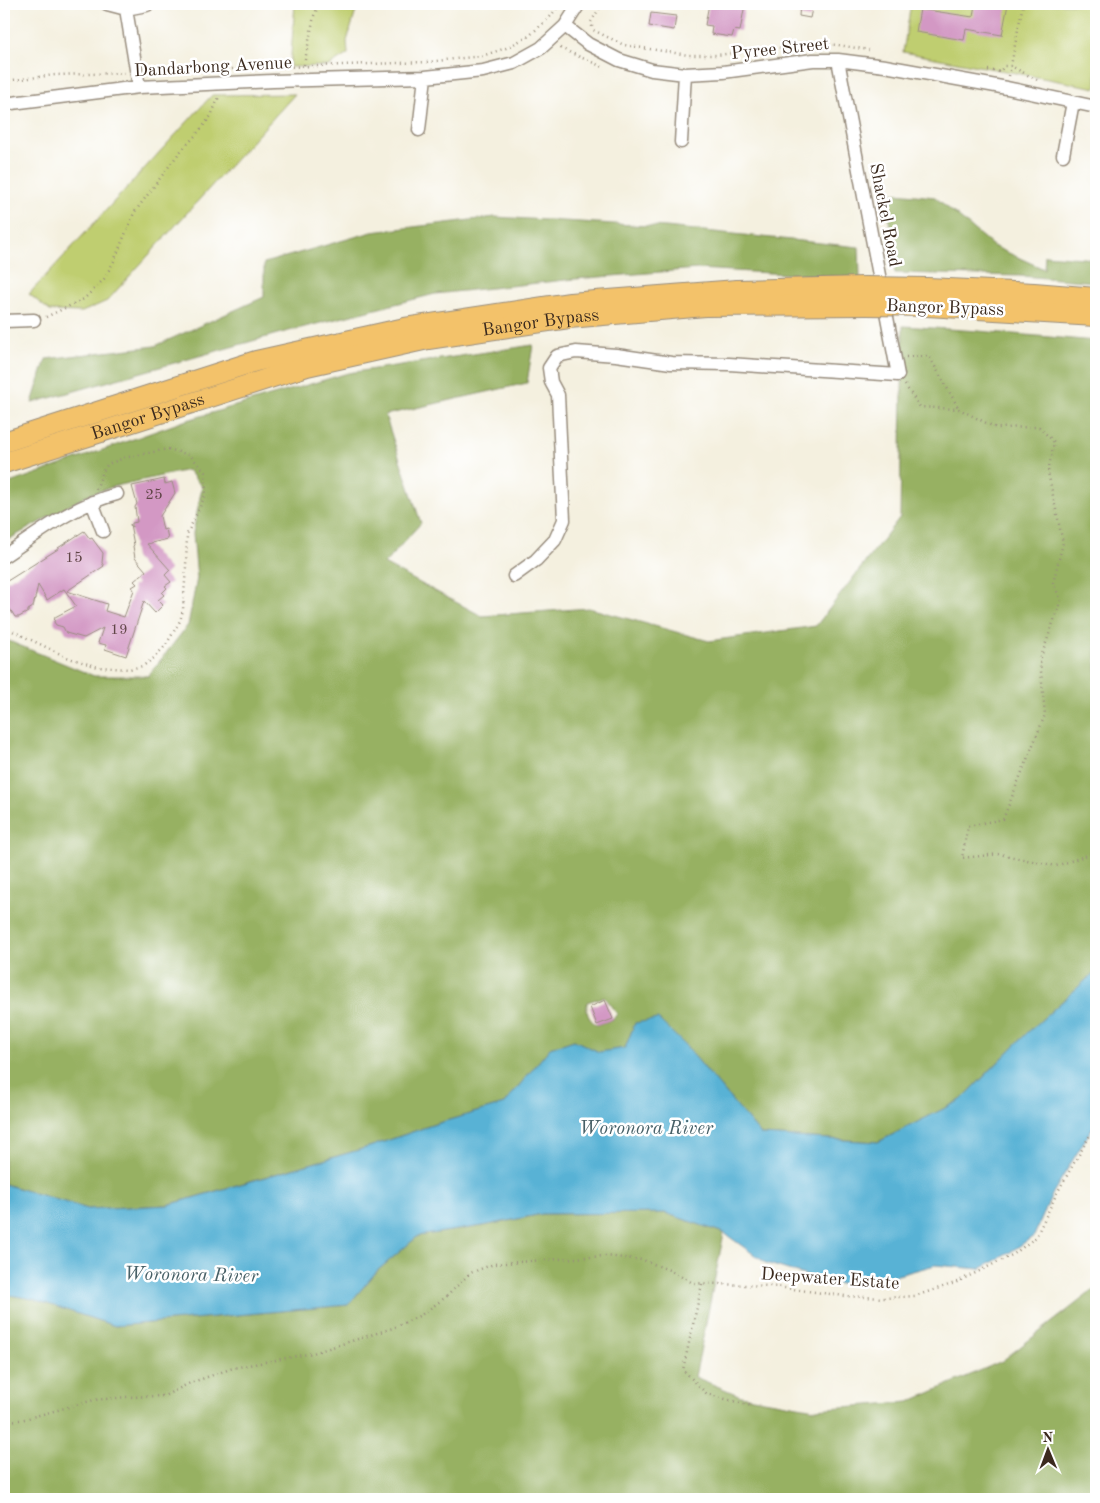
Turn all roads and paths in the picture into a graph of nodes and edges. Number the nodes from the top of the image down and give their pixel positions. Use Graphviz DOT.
graph roads {
  1 [pos="106,4"];
  2 [pos="319,4"];
  3 [pos="560,4"];
  4 [pos="579,4"];
  5 [pos="1023,4"];
  6 [pos="147,5"];
  7 [pos="126,9"];
  8 [pos="565,26"];
  9 [pos="550,40"];
  10 [pos="838,60"];
  11 [pos="304,65"];
  12 [pos="612,71"];
  13 [pos="137,72"];
  14 [pos="685,74"];
  15 [pos="425,77"];
  16 [pos="301,80"];
  17 [pos="4,81"];
  18 [pos="217,83"];
  19 [pos="139,87"];
  20 [pos="1007,88"];
  21 [pos="1073,102"];
  22 [pos="4,104"];
  23 [pos="1096,107"];
  24 [pos="419,130"];
  25 [pos="681,142"];
  26 [pos="1064,155"];
  27 [pos="866,296"];
  28 [pos="927,297"];
  29 [pos="1096,298"];
  30 [pos="1096,316"];
  31 [pos="34,320"];
  32 [pos="4,321"];
  33 [pos="895,357"];
  34 [pos="898,375"];
  35 [pos="959,409"];
  36 [pos="4,442"];
  37 [pos="4,463"];
  38 [pos="116,494"];
  39 [pos="92,502"];
  40 [pos="103,531"];
  41 [pos="4,556"];
  42 [pos="514,576"];
  43 [pos="4,627"];
  44 [pos="1096,852"];
  45 [pos="1096,1128"];
  46 [pos="702,1284"];
  47 [pos="751,1406"];
  48 [pos="4,1421"];
  1 -- 7 [label="street"];
  2 -- 11 [label="path"];
  3 -- 11 [label="path"];
  4 -- 8 [label="street, Dandarbong Avenue"];
  5 -- 20 [label="path"];
  6 -- 7 [label="street"];
  7 -- 13 [label="street"];
  8 -- 9 [label="street, Dandarbong Avenue"];
  8 -- 14 [label="street, Pyree Street"];
  9 -- 12 [label="path"];
  9 -- 15 [label="street, Dandarbong Avenue"];
  10 -- 14 [label="street, Pyree Street"];
  10 -- 20 [label="street, Pyree Street"];
  10 -- 33 [label="street, Shackel Road"];
  11 -- 13 [label="path"];
  11 -- 16 [label="path"];
  13 -- 17 [label="path"];
  13 -- 19 [label="street"];
  14 -- 25 [label="street"];
  15 -- 16 [label="street, Dandarbong Avenue"];
  15 -- 24 [label="street"];
  16 -- 18 [label="street, Dandarbong Avenue"];
  18 -- 19 [label="street, Dandarbong Avenue"];
  18 -- 31 [label="path"];
  19 -- 22 [label="street, Dandarbong Avenue"];
  20 -- 21 [label="street, Pyree Street"];
  21 -- 23 [label="street, Pyree Street"];
  21 -- 26 [label="street"];
  27 -- 28 [label="main road, Bangor Bypass, bridge"];
  27 -- 36 [label="main road, Bangor Bypass"];
  27 -- 37 [label="main road, Bangor Bypass"];
  28 -- 29 [label="main road, Bangor Bypass"];
  28 -- 30 [label="main road, Bangor Bypass"];
  31 -- 32 [label="street"];
  33 -- 34 [label="street, Shackel Road"];
  33 -- 35 [label="path"];
  34 -- 35 [label="path"];
  34 -- 42 [label="street"];
  35 -- 44 [label="path"];
  38 -- 39 [label="street"];
  39 -- 40 [label="street"];
  39 -- 41 [label="street"];
  39 -- 43 [label="path"];
  45 -- 46 [label="path, Deepwater Estate"];
  46 -- 47 [label="path"];
  46 -- 48 [label="path, Deepwater Estate"];
}
